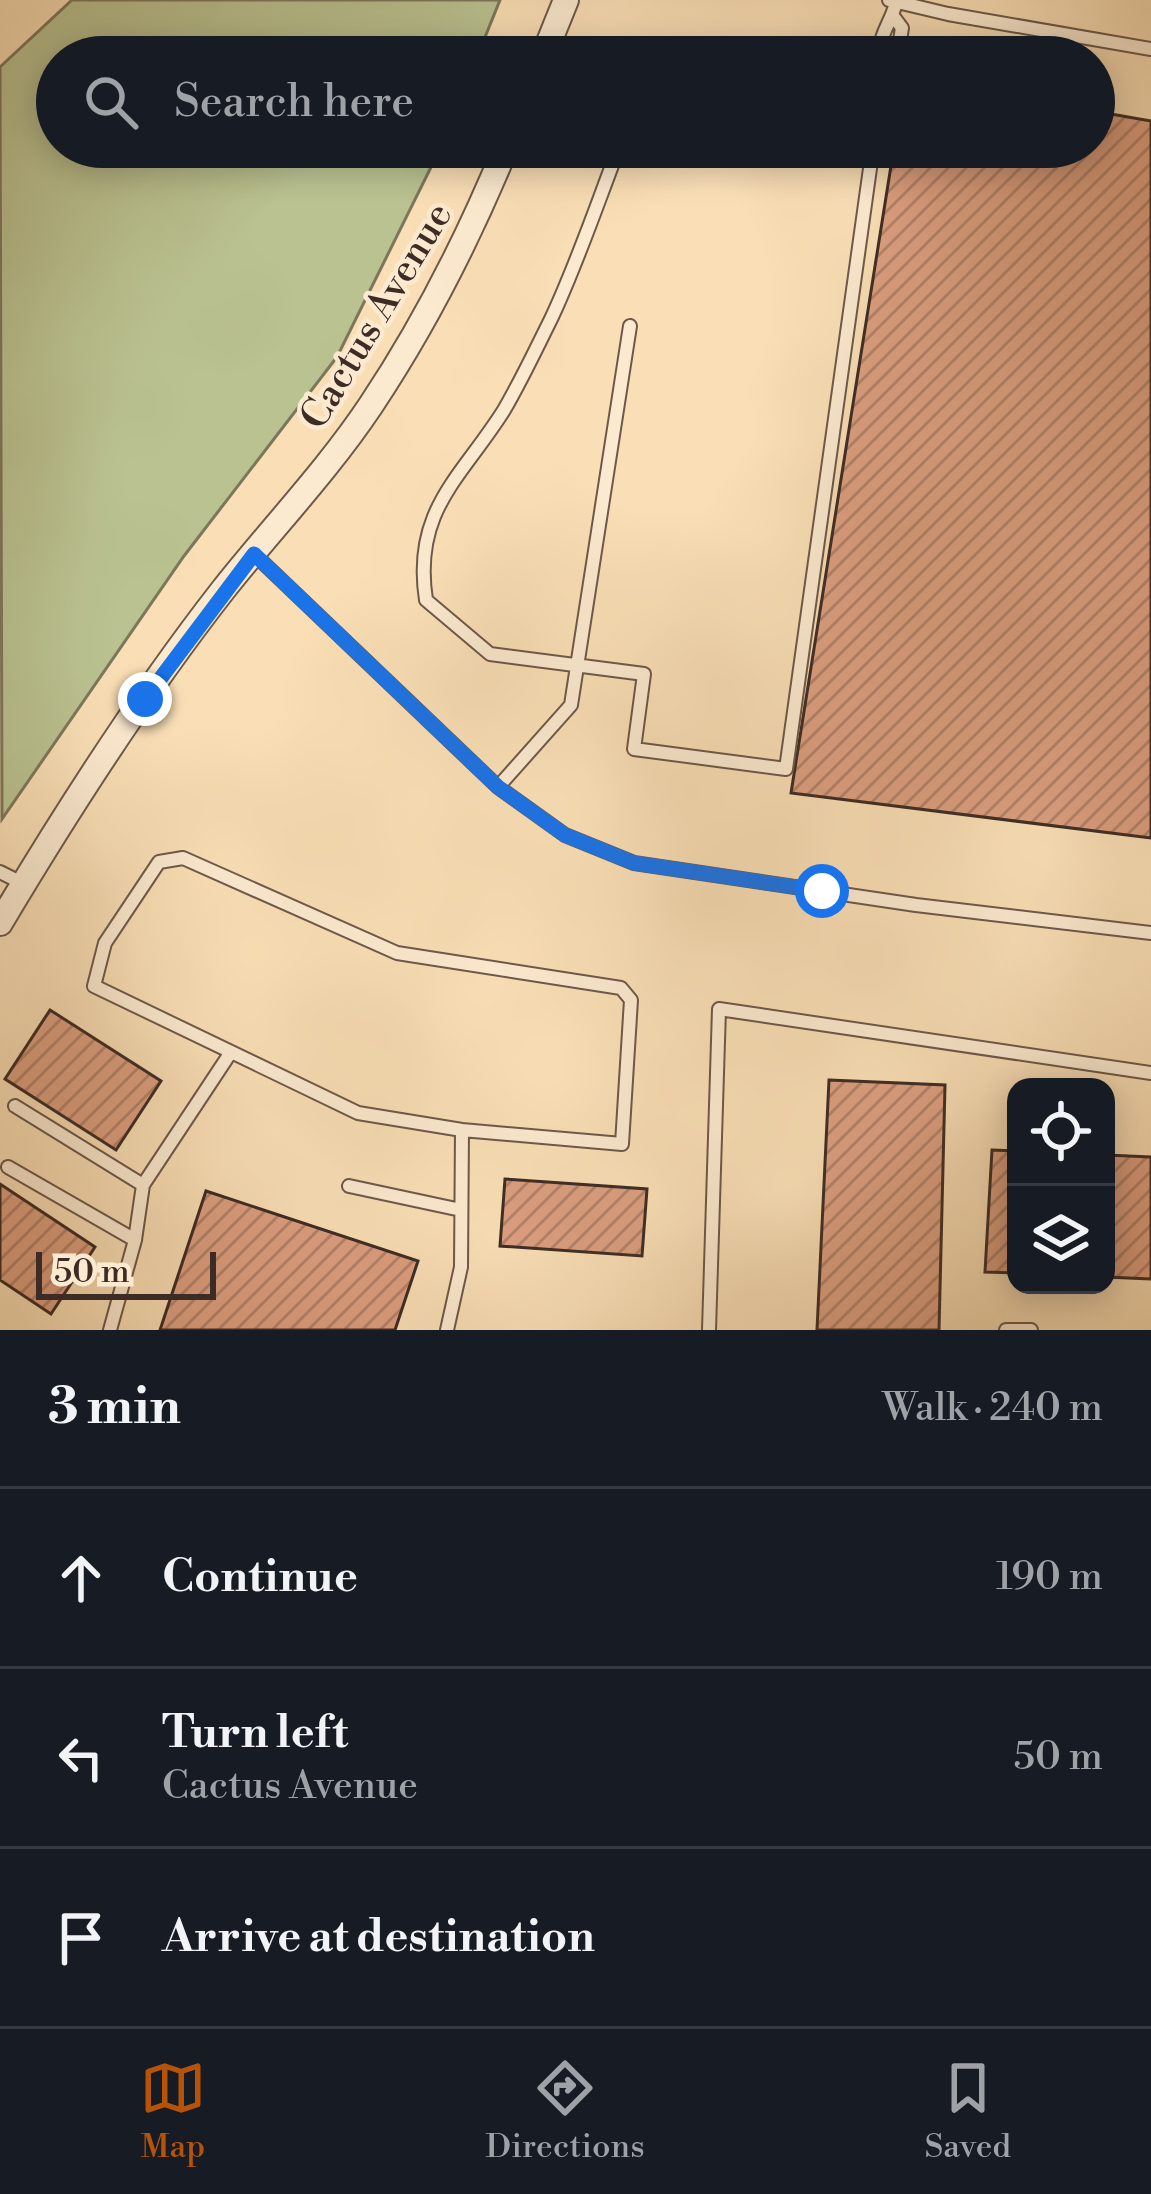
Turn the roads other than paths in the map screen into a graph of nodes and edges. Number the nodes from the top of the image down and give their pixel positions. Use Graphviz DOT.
graph roads {
  1 [pos="566,0"];
  2 [pos="892,6"];
  3 [pos="551,36"];
  4 [pos="901,36"];
  5 [pos="1073,36"];
  6 [pos="1115,43"];
  7 [pos="1151,49"];
  8 [pos="497,168"];
  9 [pos="612,168"];
  10 [pos="870,168"];
  11 [pos="630,326"];
  12 [pos="254,554"];
  13 [pos="579,668"];
  14 [pos="498,787"];
  15 [pos="0,872"];
  16 [pos="24,884"];
  17 [pos="0,923"];
  18 [pos="1151,933"];
  19 [pos="231,1052"];
  20 [pos="1151,1073"];
  21 [pos="15,1106"];
  22 [pos="462,1130"];
  23 [pos="8,1167"];
  24 [pos="143,1185"];
  25 [pos="349,1186"];
  26 [pos="461,1210"];
  27 [pos="135,1240"];
  28 [pos="110,1330"];
  29 [pos="447,1330"];
  30 [pos="709,1330"];
  31 [pos="1006,1330"];
  32 [pos="1031,1330"];
  1 -- 3 [label="street"];
  2 -- 4 [label="lane"];
  2 -- 5 [label="lane"];
  6 -- 7 [label="lane"];
  8 -- 12 [label="street, Cactus Avenue"];
  9 -- 13 [label="lane"];
  10 -- 13 [label="lane"];
  11 -- 13 [label="lane"];
  12 -- 14 [label="lane"];
  12 -- 16 [label="street, Cactus Avenue"];
  13 -- 14 [label="lane"];
  14 -- 18 [label="lane"];
  15 -- 16 [label="lane"];
  16 -- 17 [label="street, Cactus Avenue"];
  19 -- 22 [label="lane"];
  19 -- 22 [label="lane"];
  19 -- 24 [label="lane"];
  20 -- 30 [label="lane"];
  21 -- 24 [label="lane"];
  22 -- 26 [label="lane"];
  23 -- 27 [label="lane"];
  24 -- 27 [label="lane"];
  25 -- 26 [label="lane"];
  26 -- 29 [label="lane"];
  27 -- 28 [label="lane"];
  31 -- 32 [label="lane"];
}
